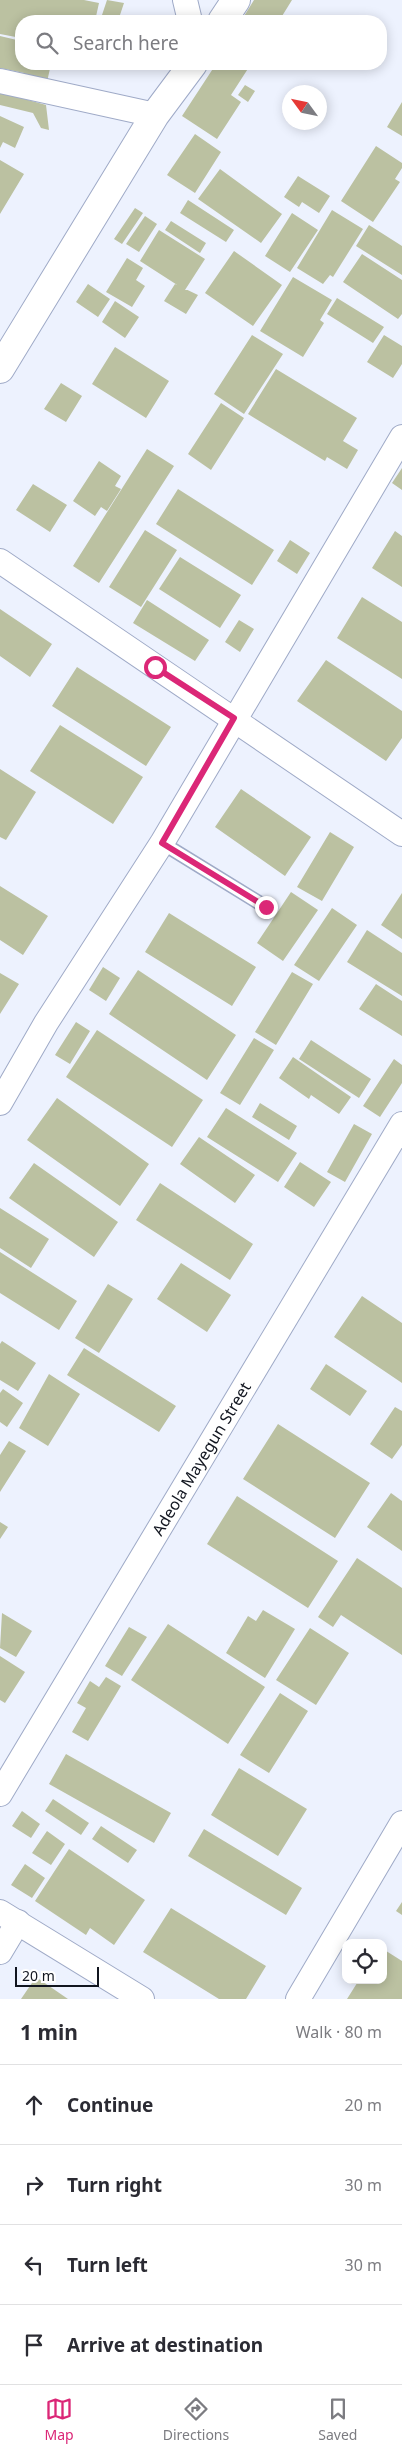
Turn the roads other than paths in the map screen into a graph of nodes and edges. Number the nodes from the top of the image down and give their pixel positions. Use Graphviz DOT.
graph roads {
  1 [pos="185,0"];
  2 [pos="236,0"];
  3 [pos="189,15"];
  4 [pos="226,15"];
  5 [pos="189,70"];
  6 [pos="0,81"];
  7 [pos="155,115"];
  8 [pos="0,369"];
  9 [pos="402,437"];
  10 [pos="0,561"];
  11 [pos="234,718"];
  12 [pos="402,834"];
  13 [pos="162,843"];
  14 [pos="266,907"];
  15 [pos="0,1103"];
  16 [pos="402,1124"];
  17 [pos="0,1794"];
  18 [pos="402,1823"];
  19 [pos="9,1917"];
  20 [pos="0,1952"];
  21 [pos="142,1999"];
  22 [pos="298,1999"];
  1 -- 3 [label="street"];
  2 -- 4 [label="street"];
  5 -- 7 [label="street"];
  6 -- 7 [label="street"];
  7 -- 8 [label="street"];
  9 -- 11 [label="street"];
  10 -- 11 [label="street"];
  11 -- 12 [label="street"];
  11 -- 13 [label="street"];
  13 -- 14 [label="lane"];
  13 -- 15 [label="street"];
  16 -- 17 [label="street, Adeola Mayegun Street"];
  18 -- 22 [label="street"];
  19 -- 20 [label="street"];
  19 -- 21 [label="street"];
}
